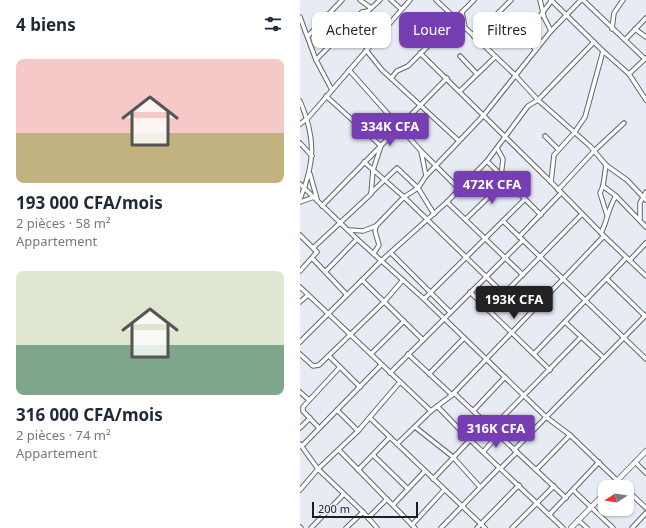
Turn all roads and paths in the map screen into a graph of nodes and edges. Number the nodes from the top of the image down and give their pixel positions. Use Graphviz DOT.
graph roads {
  1 [pos="342,0"];
  2 [pos="360,0"];
  3 [pos="380,0"];
  4 [pos="391,0"];
  5 [pos="410,0"];
  6 [pos="436,0"];
  7 [pos="474,0"];
  8 [pos="511,0"];
  9 [pos="540,0"];
  10 [pos="552,0"];
  11 [pos="582,0"];
  12 [pos="623,0"];
  13 [pos="400,8"];
  14 [pos="369,10"];
  15 [pos="448,12"];
  16 [pos="462,12"];
  17 [pos="499,12"];
  18 [pos="542,12"];
  19 [pos="567,15"];
  20 [pos="300,18"];
  21 [pos="646,18"];
  22 [pos="391,20"];
  23 [pos="301,24"];
  24 [pos="465,29"];
  25 [pos="612,29"];
  26 [pos="635,29"];
  27 [pos="551,31"];
  28 [pos="308,36"];
  29 [pos="473,36"];
  30 [pos="646,37"];
  31 [pos="625,40"];
  32 [pos="594,42"];
  33 [pos="425,48"];
  34 [pos="486,48"];
  35 [pos="366,50"];
  36 [pos="536,50"];
  37 [pos="603,51"];
  38 [pos="420,53"];
  39 [pos="460,56"];
  40 [pos="495,57"];
  41 [pos="645,58"];
  42 [pos="316,60"];
  43 [pos="349,70"];
  44 [pos="477,74"];
  45 [pos="630,74"];
  46 [pos="515,75"];
  47 [pos="392,77"];
  48 [pos="447,78"];
  49 [pos="332,90"];
  50 [pos="460,91"];
  51 [pos="326,96"];
  52 [pos="538,100"];
  53 [pos="646,100"];
  54 [pos="300,101"];
  55 [pos="421,104"];
  56 [pos="483,116"];
  57 [pos="308,118"];
  58 [pos="624,123"];
  59 [pos="300,124"];
  60 [pos="400,126"];
  61 [pos="574,133"];
  62 [pos="545,136"];
  63 [pos="505,138"];
  64 [pos="459,140"];
  65 [pos="300,143"];
  66 [pos="380,146"];
  67 [pos="497,148"];
  68 [pos="558,149"];
  69 [pos="421,151"];
  70 [pos="594,151"];
  71 [pos="312,156"];
  72 [pos="487,161"];
  73 [pos="364,162"];
  74 [pos="436,165"];
  75 [pos="606,165"];
  76 [pos="373,170"];
  77 [pos="310,174"];
  78 [pos="426,176"];
  79 [pos="502,176"];
  80 [pos="385,180"];
  81 [pos="506,180"];
  82 [pos="551,182"];
  83 [pos="300,184"];
  84 [pos="603,186"];
  85 [pos="418,188"];
  86 [pos="304,189"];
  87 [pos="460,190"];
  88 [pos="560,192"];
  89 [pos="646,192"];
  90 [pos="371,194"];
  91 [pos="616,196"];
  92 [pos="404,197"];
  93 [pos="314,198"];
  94 [pos="644,198"];
  95 [pos="525,199"];
  96 [pos="300,201"];
  97 [pos="318,202"];
  98 [pos="447,202"];
  99 [pos="322,206"];
  100 [pos="434,214"];
  101 [pos="582,214"];
  102 [pos="541,215"];
  103 [pos="606,215"];
  104 [pos="466,219"];
  105 [pos="428,220"];
  106 [pos="503,220"];
  107 [pos="640,220"];
  108 [pos="339,222"];
  109 [pos="376,226"];
  110 [pos="646,227"];
  111 [pos="347,229"];
  112 [pos="300,235"];
  113 [pos="602,235"];
  114 [pos="483,238"];
  115 [pos="521,238"];
  116 [pos="357,239"];
  117 [pos="646,243"];
  118 [pos="313,248"];
  119 [pos="374,253"];
  120 [pos="391,253"];
  121 [pos="466,256"];
  122 [pos="505,257"];
  123 [pos="541,257"];
  124 [pos="312,258"];
  125 [pos="628,259"];
  126 [pos="382,260"];
  127 [pos="300,271"];
  128 [pos="326,271"];
  129 [pos="523,275"];
  130 [pos="486,276"];
  131 [pos="646,276"];
  132 [pos="564,279"];
  133 [pos="607,279"];
  134 [pos="362,280"];
  135 [pos="403,280"];
  136 [pos="300,287"];
  137 [pos="470,292"];
  138 [pos="431,293"];
  139 [pos="308,294"];
  140 [pos="504,294"];
  141 [pos="347,295"];
  142 [pos="424,299"];
  143 [pos="586,301"];
  144 [pos="300,302"];
  145 [pos="384,302"];
  146 [pos="488,310"];
  147 [pos="450,312"];
  148 [pos="328,314"];
  149 [pos="646,316"];
  150 [pos="444,318"];
  151 [pos="404,321"];
  152 [pos="565,322"];
  153 [pos="512,333"];
  154 [pos="351,335"];
  155 [pos="581,337"];
  156 [pos="464,338"];
  157 [pos="624,338"];
  158 [pos="422,340"];
  159 [pos="300,342"];
  160 [pos="300,354"];
  161 [pos="371,354"];
  162 [pos="408,354"];
  163 [pos="534,354"];
  164 [pos="330,357"];
  165 [pos="604,358"];
  166 [pos="487,359"];
  167 [pos="646,359"];
  168 [pos="381,365"];
  169 [pos="340,367"];
  170 [pos="550,370"];
  171 [pos="390,372"];
  172 [pos="429,374"];
  173 [pos="505,377"];
  174 [pos="400,382"];
  175 [pos="360,387"];
  176 [pos="300,392"];
  177 [pos="453,394"];
  178 [pos="524,395"];
  179 [pos="309,400"];
  180 [pos="437,406"];
  181 [pos="337,410"];
  182 [pos="431,411"];
  183 [pos="473,411"];
  184 [pos="546,417"];
  185 [pos="310,418"];
  186 [pos="370,418"];
  187 [pos="482,419"];
  188 [pos="415,427"];
  189 [pos="300,428"];
  190 [pos="319,428"];
  191 [pos="491,429"];
  192 [pos="358,431"];
  193 [pos="498,435"];
  194 [pos="570,435"];
  195 [pos="466,436"];
  196 [pos="390,437"];
  197 [pos="470,440"];
  198 [pos="397,444"];
  199 [pos="301,445"];
  200 [pos="339,450"];
  201 [pos="515,451"];
  202 [pos="646,451"];
  203 [pos="483,452"];
  204 [pos="373,455"];
  205 [pos="453,457"];
  206 [pos="599,462"];
  207 [pos="635,462"];
  208 [pos="318,468"];
  209 [pos="500,468"];
  210 [pos="537,469"];
  211 [pos="358,470"];
  212 [pos="425,471"];
  213 [pos="646,473"];
  214 [pos="433,479"];
  215 [pos="618,480"];
  216 [pos="519,485"];
  217 [pos="554,486"];
  218 [pos="480,487"];
  219 [pos="408,489"];
  220 [pos="300,490"];
  221 [pos="444,490"];
  222 [pos="573,490"];
  223 [pos="343,495"];
  224 [pos="634,497"];
  225 [pos="566,498"];
  226 [pos="387,499"];
  227 [pos="598,500"];
  228 [pos="537,503"];
  229 [pos="393,505"];
  230 [pos="461,506"];
  231 [pos="591,507"];
  232 [pos="646,508"];
  233 [pos="363,512"];
  234 [pos="646,514"];
  235 [pos="550,515"];
  236 [pos="368,518"];
  237 [pos="578,520"];
  238 [pos="481,524"];
  239 [pos="314,527"];
  240 [pos="414,527"];
  241 [pos="346,528"];
  242 [pos="376,528"];
  243 [pos="440,528"];
  244 [pos="477,528"];
  245 [pos="485,528"];
  246 [pos="512,528"];
  247 [pos="563,528"];
  248 [pos="571,528"];
  249 [pos="587,528"];
  250 [pos="613,528"];
  251 [pos="632,528"];
  1 -- 28 [label="street"];
  2 -- 14 [label="street"];
  3 -- 14 [label="street"];
  4 -- 13 [label="street"];
  5 -- 13 [label="street"];
  6 -- 15 [label="street"];
  7 -- 16 [label="street"];
  8 -- 17 [label="street"];
  9 -- 18 [label="street"];
  10 -- 18 [label="street"];
  10 -- 19 [label="street"];
  11 -- 19 [label="street"];
  11 -- 25 [label="street"];
  12 -- 25 [label="street"];
  13 -- 22 [label="street"];
  14 -- 42 [label="street"];
  18 -- 27 [label="street"];
  18 -- 36 [label="street"];
  19 -- 27 [label="street"];
  19 -- 32 [label="street"];
  20 -- 23 [label="street"];
  21 -- 26 [label="street"];
  23 -- 28 [label="street"];
  24 -- 29 [label="street"];
  25 -- 31 [label="street"];
  26 -- 30 [label="street"];
  26 -- 31 [label="street"];
  27 -- 36 [label="street"];
  28 -- 42 [label="street"];
  31 -- 41 [label="street"];
  32 -- 37 [label="street"];
  32 -- 52 [label="street"];
  33 -- 38 [label="street"];
  34 -- 40 [label="street"];
  35 -- 43 [label="street"];
  35 -- 47 [label="street"];
  36 -- 46 [label="street"];
  37 -- 45 [label="street"];
  37 -- 61 [label="street"];
  38 -- 47 [label="street"];
  38 -- 48 [label="street"];
  39 -- 44 [label="street"];
  40 -- 44 [label="street"];
  40 -- 46 [label="street"];
  41 -- 45 [label="street"];
  42 -- 49 [label="street"];
  43 -- 49 [label="street"];
  43 -- 60 [label="street"];
  44 -- 50 [label="street"];
  45 -- 53 [label="street"];
  46 -- 52 [label="street"];
  46 -- 56 [label="street"];
  47 -- 55 [label="street"];
  48 -- 50 [label="street"];
  48 -- 55 [label="street"];
  49 -- 51 [label="street"];
  50 -- 56 [label="street"];
  51 -- 57 [label="street"];
  51 -- 66 [label="street"];
  52 -- 61 [label="street"];
  52 -- 63 [label="street"];
  54 -- 57 [label="street"];
  55 -- 60 [label="street"];
  55 -- 64 [label="street"];
  56 -- 63 [label="street"];
  56 -- 64 [label="street"];
  57 -- 59 [label="street"];
  57 -- 71 [label="street"];
  58 -- 70 [label="street"];
  60 -- 66 [label="street"];
  60 -- 69 [label="street"];
  61 -- 68 [label="street"];
  61 -- 70 [label="street"];
  62 -- 68 [label="street"];
  63 -- 67 [label="street"];
  63 -- 82 [label="street"];
  64 -- 74 [label="street"];
  65 -- 71 [label="street"];
  66 -- 73 [label="street"];
  66 -- 76 [label="street"];
  67 -- 72 [label="street"];
  67 -- 79 [label="street"];
  68 -- 82 [label="street"];
  69 -- 74 [label="street"];
  69 -- 78 [label="street"];
  70 -- 75 [label="street"];
  70 -- 88 [label="street"];
  71 -- 77 [label="street"];
  72 -- 79 [label="street"];
  72 -- 87 [label="street"];
  73 -- 76 [label="street"];
  73 -- 99 [label="street"];
  74 -- 78 [label="street"];
  74 -- 87 [label="street"];
  75 -- 84 [label="street"];
  75 -- 94 [label="street"];
  76 -- 80 [label="street"];
  76 -- 90 [label="street"];
  77 -- 86 [label="street"];
  77 -- 97 [label="street"];
  78 -- 85 [label="street"];
  79 -- 81 [label="street"];
  80 -- 85 [label="street"];
  80 -- 90 [label="street"];
  80 -- 92 [label="street"];
  81 -- 95 [label="street"];
  81 -- 104 [label="street"];
  82 -- 88 [label="street"];
  83 -- 86 [label="street"];
  84 -- 91 [label="street"];
  84 -- 103 [label="street"];
  85 -- 92 [label="street"];
  85 -- 100 [label="street"];
  86 -- 93 [label="street"];
  86 -- 96 [label="street"];
  87 -- 98 [label="street"];
  88 -- 101 [label="street"];
  88 -- 102 [label="street"];
  89 -- 94 [label="street"];
  90 -- 108 [label="street"];
  91 -- 103 [label="street"];
  91 -- 107 [label="street"];
  92 -- 105 [label="street"];
  92 -- 109 [label="street"];
  93 -- 96 [label="street"];
  93 -- 97 [label="street"];
  94 -- 107 [label="street"];
  95 -- 102 [label="street"];
  95 -- 106 [label="street"];
  97 -- 99 [label="street"];
  98 -- 100 [label="street"];
  98 -- 104 [label="street"];
  99 -- 108 [label="street"];
  100 -- 105 [label="street"];
  101 -- 113 [label="street"];
  101 -- 123 [label="street"];
  102 -- 115 [label="street"];
  103 -- 113 [label="street"];
  104 -- 114 [label="street"];
  105 -- 120 [label="street"];
  105 -- 121 [label="street"];
  106 -- 114 [label="street"];
  106 -- 115 [label="street"];
  107 -- 110 [label="street"];
  108 -- 111 [label="street"];
  108 -- 118 [label="street"];
  109 -- 111 [label="street"];
  109 -- 119 [label="street"];
  111 -- 116 [label="street"];
  112 -- 118 [label="street"];
  113 -- 125 [label="street"];
  113 -- 132 [label="street"];
  114 -- 121 [label="street"];
  114 -- 122 [label="street"];
  115 -- 122 [label="street"];
  115 -- 123 [label="street"];
  116 -- 119 [label="street"];
  116 -- 128 [label="street"];
  117 -- 125 [label="street"];
  118 -- 124 [label="street"];
  119 -- 126 [label="street"];
  120 -- 126 [label="street"];
  120 -- 138 [label="street"];
  121 -- 130 [label="street"];
  121 -- 138 [label="street"];
  122 -- 129 [label="street"];
  122 -- 130 [label="street"];
  123 -- 129 [label="street"];
  123 -- 132 [label="street"];
  124 -- 127 [label="street"];
  124 -- 128 [label="street"];
  125 -- 131 [label="street"];
  125 -- 133 [label="street"];
  126 -- 134 [label="street"];
  126 -- 135 [label="street"];
  128 -- 141 [label="street"];
  129 -- 140 [label="street"];
  130 -- 137 [label="street"];
  130 -- 140 [label="street"];
  132 -- 143 [label="street"];
  132 -- 153 [label="street"];
  133 -- 143 [label="street"];
  133 -- 149 [label="street"];
  134 -- 141 [label="street"];
  134 -- 145 [label="street"];
  135 -- 142 [label="street"];
  135 -- 145 [label="street"];
  136 -- 139 [label="street"];
  137 -- 146 [label="street"];
  137 -- 147 [label="street"];
  138 -- 142 [label="street"];
  138 -- 147 [label="street"];
  139 -- 144 [label="street"];
  139 -- 148 [label="street"];
  140 -- 146 [label="street"];
  141 -- 148 [label="street"];
  142 -- 150 [label="street"];
  143 -- 152 [label="street"];
  143 -- 157 [label="street"];
  145 -- 151 [label="street"];
  145 -- 154 [label="street"];
  146 -- 153 [label="street"];
  147 -- 150 [label="street"];
  148 -- 154 [label="street"];
  148 -- 159 [label="street"];
  149 -- 157 [label="street"];
  150 -- 156 [label="street"];
  150 -- 158 [label="street"];
  151 -- 158 [label="street"];
  151 -- 161 [label="street"];
  152 -- 155 [label="street"];
  152 -- 163 [label="street"];
  153 -- 163 [label="street"];
  153 -- 166 [label="street"];
  154 -- 161 [label="street"];
  154 -- 164 [label="street"];
  155 -- 165 [label="street"];
  155 -- 170 [label="street"];
  156 -- 166 [label="street"];
  156 -- 172 [label="street"];
  157 -- 165 [label="street"];
  157 -- 167 [label="street"];
  158 -- 162 [label="street"];
  160 -- 164 [label="street"];
  161 -- 168 [label="street"];
  162 -- 171 [label="street"];
  162 -- 172 [label="street"];
  163 -- 170 [label="street"];
  164 -- 169 [label="street"];
  165 -- 184 [label="street"];
  166 -- 173 [label="street"];
  166 -- 177 [label="street"];
  168 -- 171 [label="street"];
  168 -- 175 [label="street"];
  169 -- 175 [label="street"];
  169 -- 179 [label="street"];
  170 -- 178 [label="street"];
  171 -- 174 [label="street"];
  172 -- 177 [label="street"];
  173 -- 178 [label="street"];
  173 -- 183 [label="street"];
  174 -- 182 [label="street"];
  174 -- 186 [label="street"];
  175 -- 181 [label="street"];
  176 -- 179 [label="street"];
  177 -- 180 [label="street"];
  177 -- 183 [label="street"];
  178 -- 184 [label="street"];
  178 -- 191 [label="street"];
  179 -- 185 [label="street"];
  180 -- 182 [label="street"];
  180 -- 195 [label="street"];
  181 -- 190 [label="street"];
  181 -- 192 [label="street"];
  182 -- 188 [label="street"];
  183 -- 187 [label="street"];
  184 -- 194 [label="street"];
  184 -- 201 [label="street"];
  185 -- 189 [label="street"];
  185 -- 190 [label="street"];
  186 -- 192 [label="street"];
  186 -- 196 [label="street"];
  187 -- 191 [label="street"];
  187 -- 195 [label="street"];
  188 -- 198 [label="street"];
  188 -- 205 [label="street"];
  190 -- 199 [label="street"];
  191 -- 193 [label="street"];
  192 -- 200 [label="street"];
  193 -- 201 [label="street"];
  193 -- 203 [label="street"];
  194 -- 206 [label="street"];
  194 -- 210 [label="street"];
  195 -- 197 [label="street"];
  196 -- 198 [label="street"];
  196 -- 204 [label="street"];
  197 -- 203 [label="street"];
  197 -- 205 [label="street"];
  198 -- 212 [label="street"];
  199 -- 208 [label="street"];
  200 -- 208 [label="street"];
  200 -- 211 [label="street"];
  201 -- 209 [label="street"];
  201 -- 210 [label="street"];
  202 -- 207 [label="main road"];
  203 -- 209 [label="street"];
  204 -- 211 [label="street"];
  204 -- 219 [label="street"];
  205 -- 214 [label="street"];
  205 -- 218 [label="street"];
  206 -- 215 [label="street"];
  206 -- 222 [label="street"];
  207 -- 213 [label="street"];
  207 -- 215 [label="main road"];
  208 -- 220 [label="street"];
  208 -- 223 [label="street"];
  209 -- 216 [label="street"];
  209 -- 218 [label="street"];
  210 -- 217 [label="street"];
  211 -- 226 [label="street"];
  212 -- 214 [label="street"];
  212 -- 219 [label="street"];
  214 -- 221 [label="street"];
  216 -- 228 [label="street"];
  216 -- 238 [label="street"];
  217 -- 225 [label="street"];
  217 -- 228 [label="street"];
  218 -- 230 [label="street"];
  219 -- 229 [label="street"];
  221 -- 230 [label="street"];
  221 -- 240 [label="street"];
  222 -- 225 [label="street"];
  222 -- 231 [label="street"];
  223 -- 233 [label="street"];
  223 -- 239 [label="street"];
  224 -- 232 [label="street"];
  225 -- 235 [label="street"];
  226 -- 229 [label="street"];
  226 -- 236 [label="street"];
  227 -- 231 [label="main road"];
  228 -- 235 [label="street"];
  228 -- 246 [label="street"];
  229 -- 240 [label="street"];
  230 -- 238 [label="street"];
  230 -- 243 [label="street"];
  231 -- 237 [label="main road"];
  231 -- 250 [label="street"];
  233 -- 236 [label="street"];
  233 -- 241 [label="street"];
  234 -- 251 [label="street"];
  235 -- 247 [label="street"];
  236 -- 242 [label="street"];
  237 -- 248 [label="main road"];
  237 -- 249 [label="street"];
  238 -- 244 [label="street"];
  238 -- 245 [label="street"];
}
